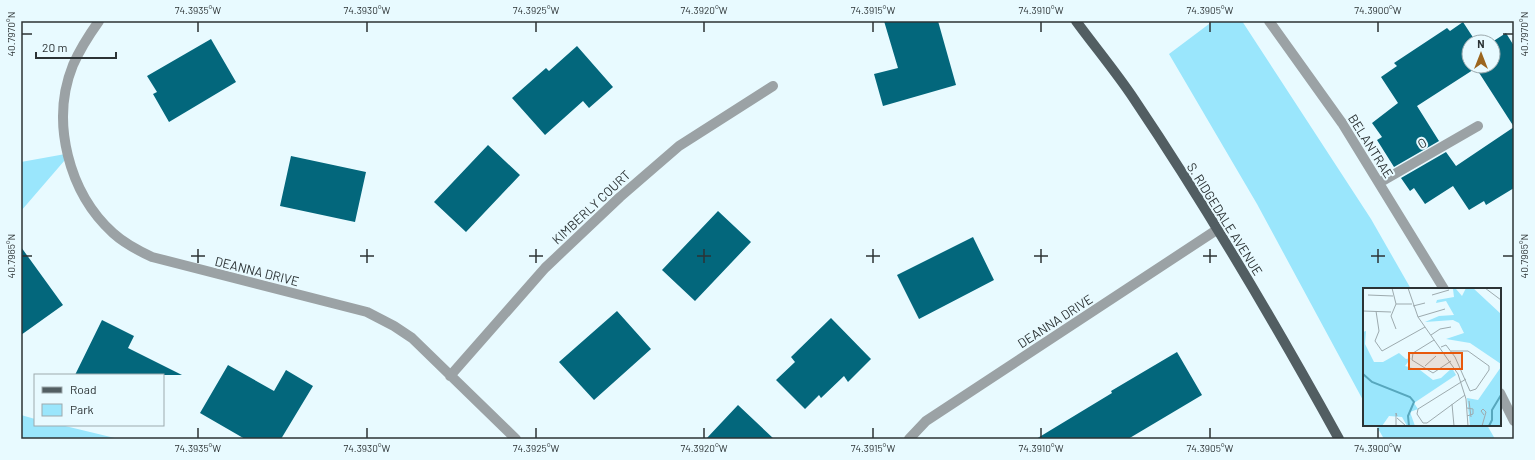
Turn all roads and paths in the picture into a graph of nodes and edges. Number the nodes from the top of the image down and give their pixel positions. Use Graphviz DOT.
graph roads {
  1 [pos="100,21"];
  2 [pos="1076,21"];
  3 [pos="1269,21"];
  4 [pos="773,86"];
  5 [pos="1478,126"];
  6 [pos="1379,183"];
  7 [pos="1218,229"];
  8 [pos="1443,288"];
  9 [pos="450,376"];
  10 [pos="1501,395"];
  11 [pos="1514,421"];
  12 [pos="516,439"];
  13 [pos="909,439"];
  14 [pos="1339,439"];
  1 -- 9 [label="street, DEANNA DRIVE"];
  2 -- 7 [label="main road, S. RIDGEDALE AVENUE"];
  3 -- 6 [label="street, BELANTRAE"];
  4 -- 9 [label="street, KIMBERLY COURT"];
  5 -- 6 [label="street, O"];
  6 -- 8 [label="street, BELANTRAE"];
  7 -- 13 [label="street, DEANNA DRIVE"];
  7 -- 14 [label="main road, S. RIDGEDALE AVENUE"];
  9 -- 12 [label="street, DEANNA DRIVE"];
  10 -- 11 [label="street"];
}
